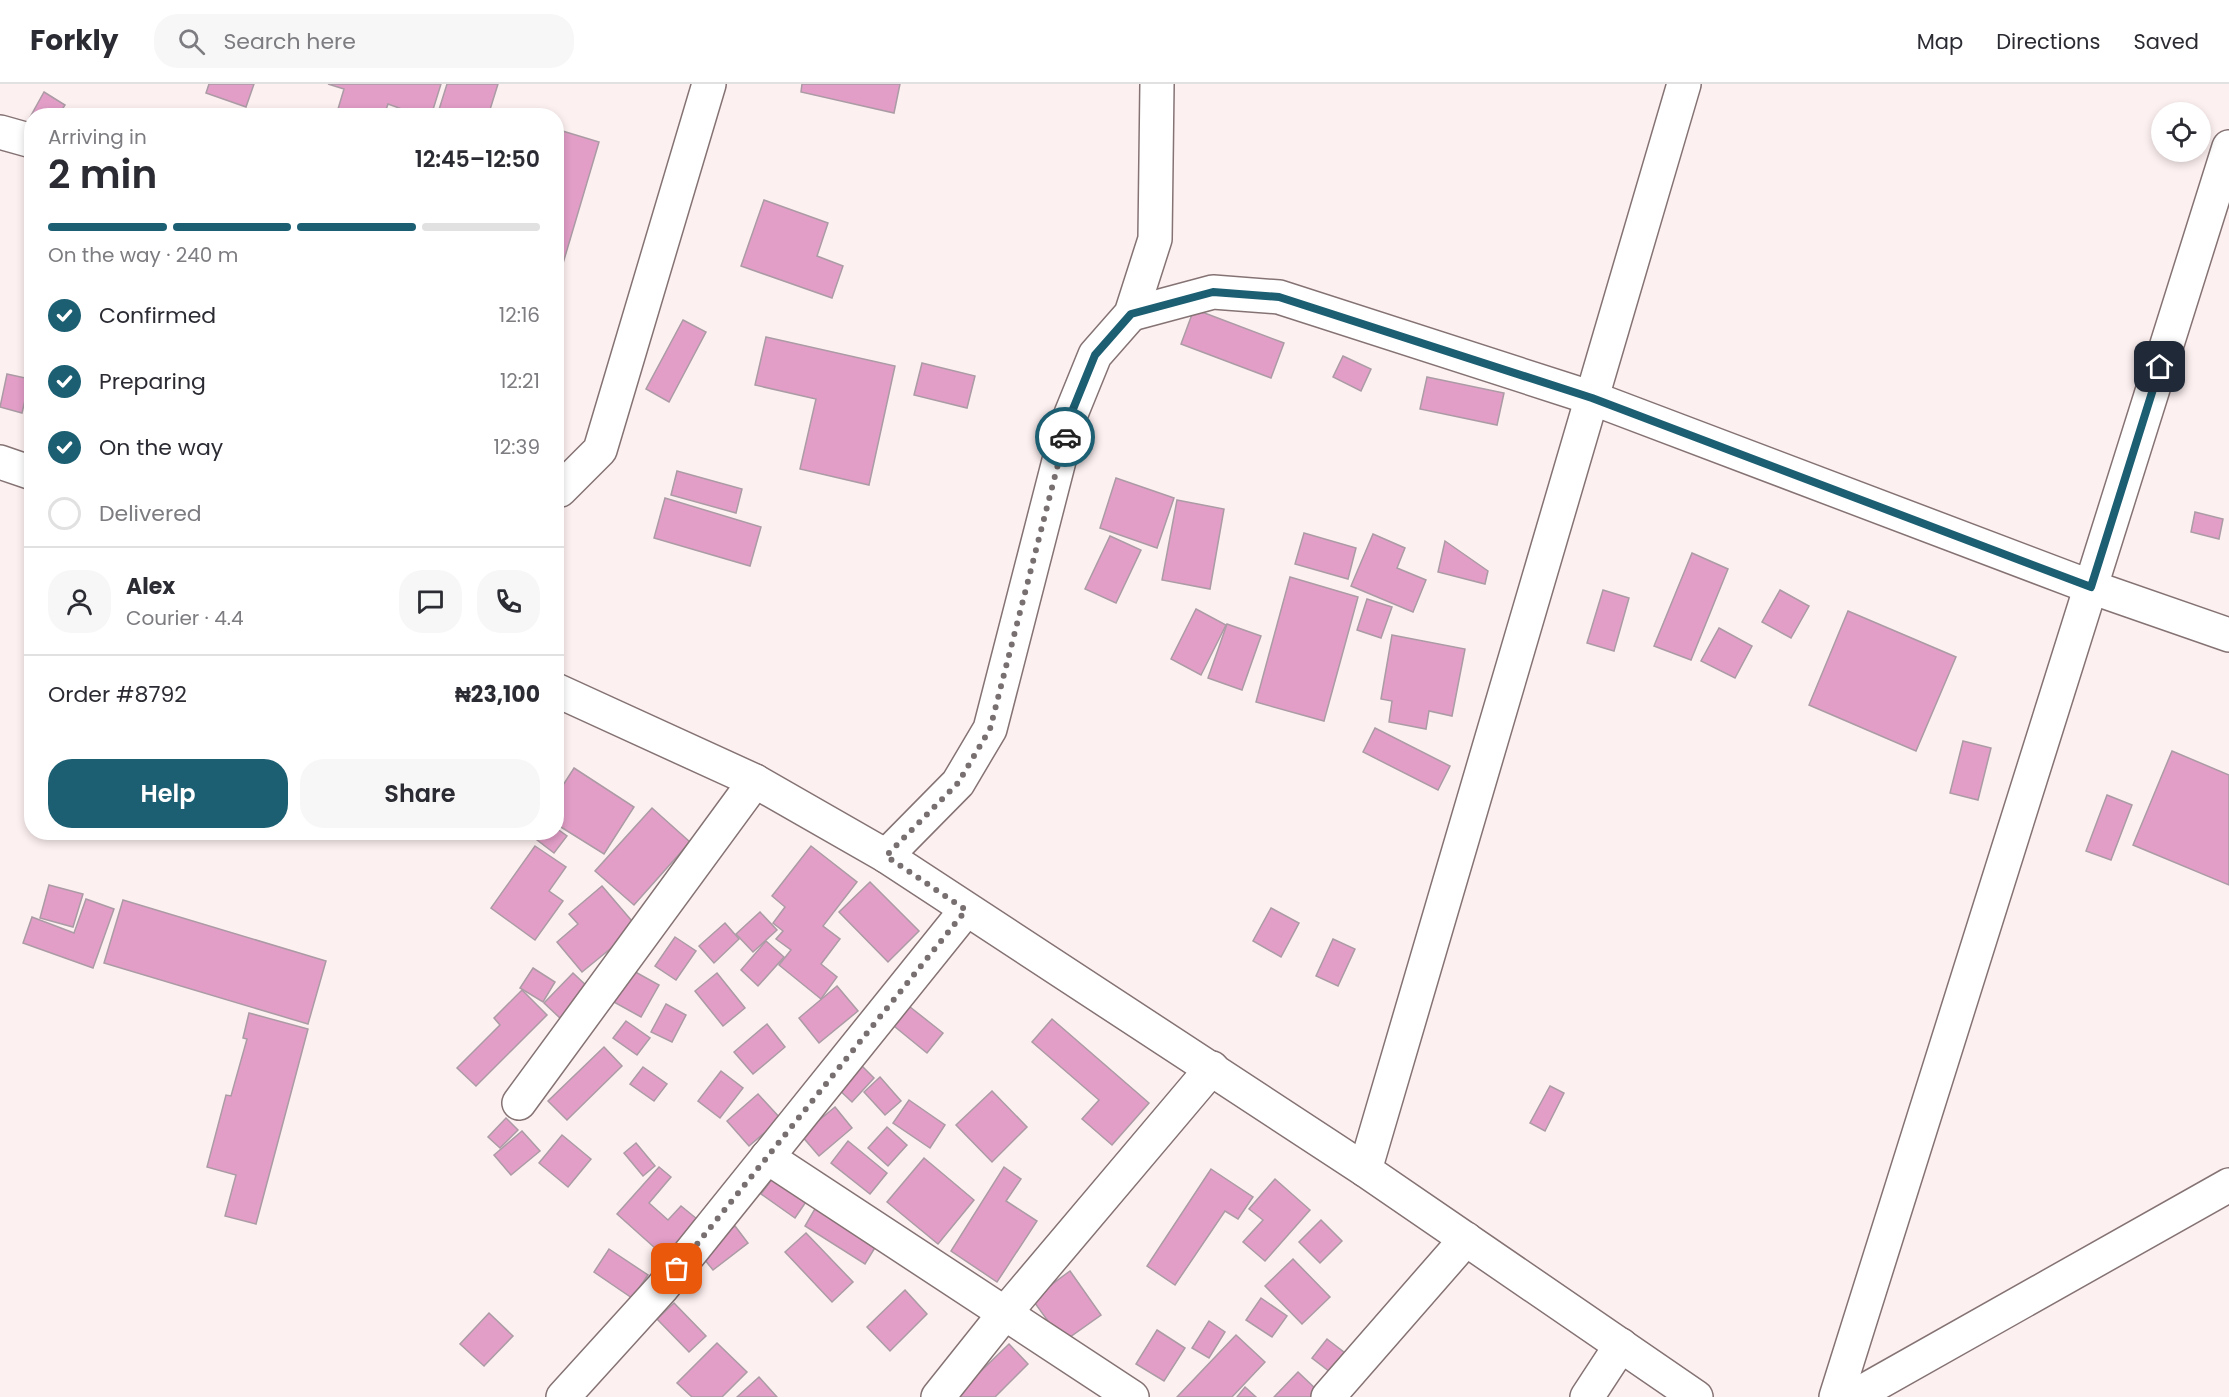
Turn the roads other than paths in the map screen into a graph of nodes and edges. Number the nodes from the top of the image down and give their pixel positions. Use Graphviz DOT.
graph roads {
  1 [pos="709,84"];
  2 [pos="1157,84"];
  3 [pos="1684,84"];
  4 [pos="0,132"];
  5 [pos="24,139"];
  6 [pos="2229,147"];
  7 [pos="1131,314"];
  8 [pos="1592,398"];
  9 [pos="0,462"];
  10 [pos="24,470"];
  11 [pos="564,486"];
  12 [pos="2091,587"];
  13 [pos="2229,635"];
  14 [pos="564,694"];
  15 [pos="755,781"];
  16 [pos="886,856"];
  17 [pos="966,910"];
  18 [pos="1212,1068"];
  19 [pos="519,1102"];
  20 [pos="767,1157"];
  21 [pos="1365,1170"];
  22 [pos="2229,1185"];
  23 [pos="1466,1239"];
  24 [pos="1005,1313"];
  25 [pos="1621,1345"];
  26 [pos="563,1397"];
  27 [pos="938,1397"];
  28 [pos="1132,1397"];
  29 [pos="1328,1397"];
  30 [pos="1587,1397"];
  31 [pos="1696,1397"];
  32 [pos="1836,1397"];
  33 [pos="1854,1397"];
  1 -- 11 [label="street"];
  2 -- 7 [label="street"];
  3 -- 8 [label="street"];
  4 -- 5 [label="street"];
  6 -- 12 [label="street"];
  7 -- 8 [label="street"];
  7 -- 16 [label="street"];
  8 -- 12 [label="street"];
  8 -- 21 [label="street"];
  9 -- 10 [label="street"];
  12 -- 13 [label="street"];
  12 -- 32 [label="street"];
  14 -- 15 [label="street"];
  15 -- 16 [label="street"];
  15 -- 19 [label="street"];
  16 -- 17 [label="street"];
  17 -- 18 [label="street"];
  17 -- 20 [label="street"];
  18 -- 21 [label="street"];
  18 -- 24 [label="street"];
  20 -- 24 [label="street"];
  20 -- 26 [label="street"];
  21 -- 23 [label="street"];
  22 -- 33 [label="street"];
  23 -- 25 [label="street"];
  23 -- 29 [label="street"];
  24 -- 27 [label="street"];
  24 -- 28 [label="street"];
  25 -- 30 [label="street"];
  25 -- 31 [label="street"];
}
